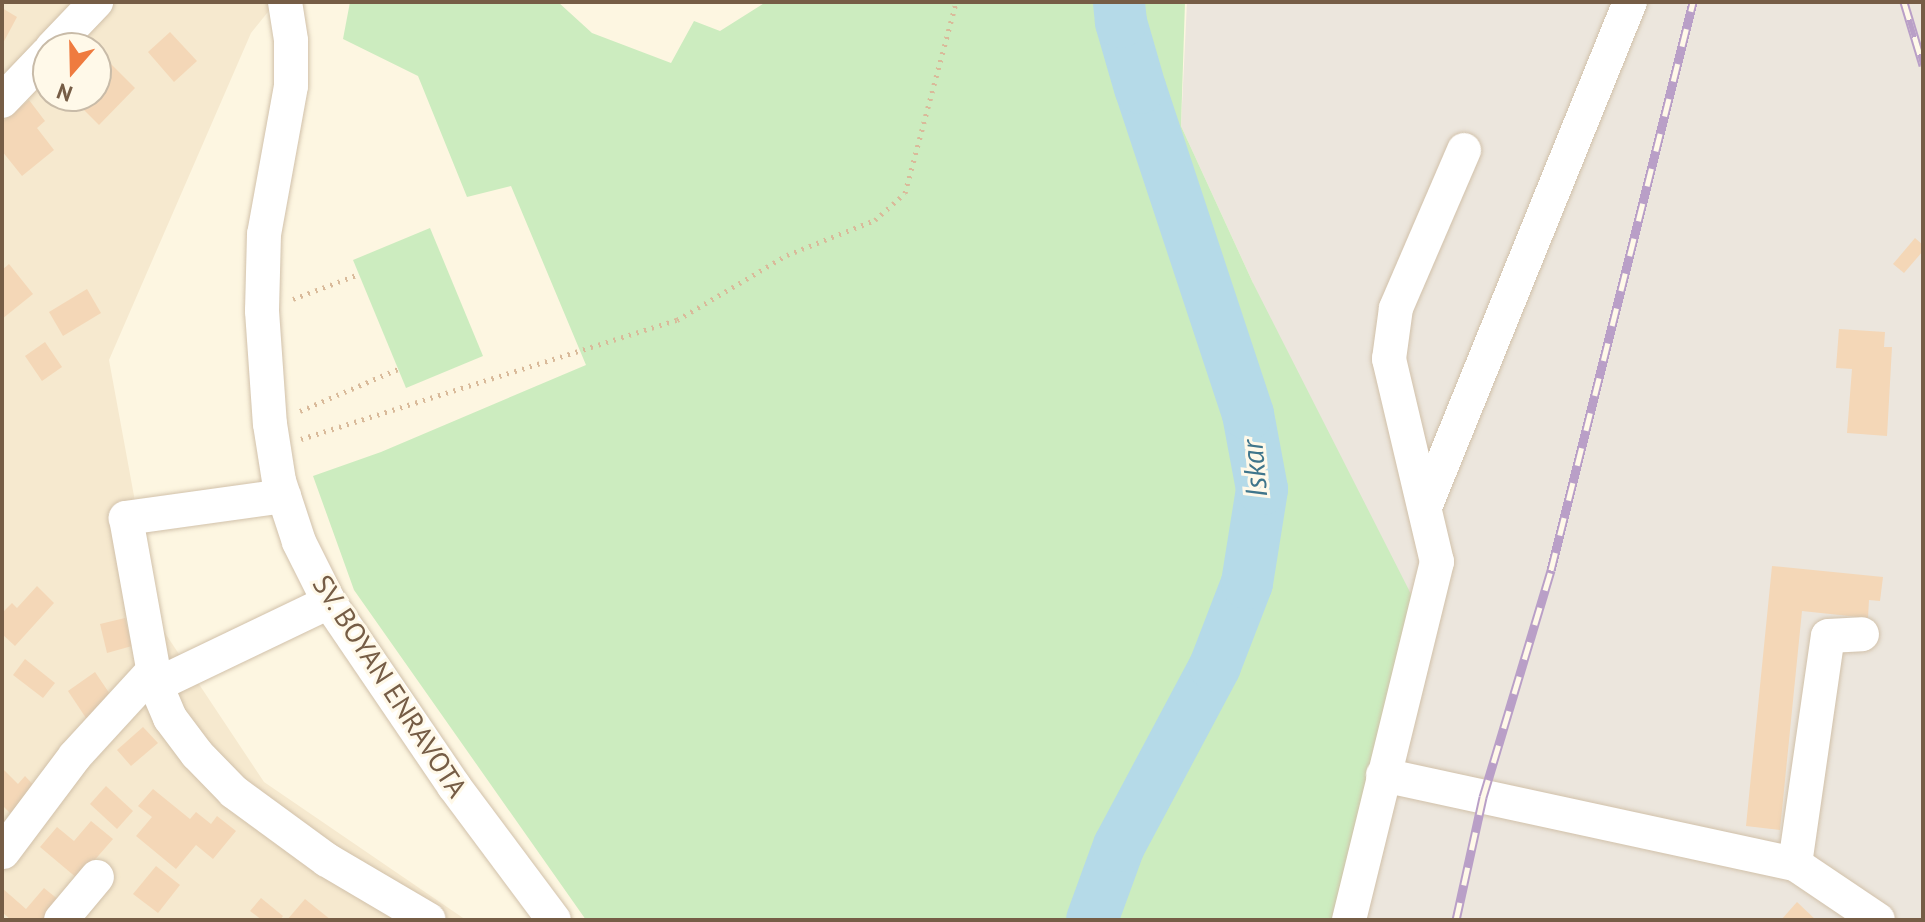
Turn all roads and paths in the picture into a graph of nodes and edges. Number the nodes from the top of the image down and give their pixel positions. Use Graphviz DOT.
graph roads {
  1 [pos="96,2"];
  2 [pos="286,2"];
  3 [pos="956,2"];
  4 [pos="1630,2"];
  5 [pos="67,32"];
  6 [pos="32,70"];
  7 [pos="2,101"];
  8 [pos="1464,150"];
  9 [pos="359,274"];
  10 [pos="262,311"];
  11 [pos="398,369"];
  12 [pos="272,436"];
  13 [pos="284,496"];
  14 [pos="1425,507"];
  15 [pos="329,602"];
  16 [pos="1862,634"];
  17 [pos="154,678"];
  18 [pos="1383,775"];
  19 [pos="3,852"];
  20 [pos="1795,864"];
  21 [pos="97,877"];
  22 [pos="425,919"];
  23 [pos="61,920"];
  24 [pos="554,920"];
  25 [pos="1349,920"];
  26 [pos="1878,920"];
  1 -- 5 [label="street"];
  2 -- 10 [label="street, SV. BOYAN ENRAVOTA"];
  3 -- 12 [label="path"];
  4 -- 14 [label="street"];
  6 -- 7 [label="street"];
  8 -- 14 [label="street"];
  9 -- 10 [label="path"];
  10 -- 12 [label="street, SV. BOYAN ENRAVOTA"];
  11 -- 12 [label="path"];
  12 -- 13 [label="street, SV. BOYAN ENRAVOTA"];
  13 -- 15 [label="street, SV. BOYAN ENRAVOTA"];
  13 -- 17 [label="street"];
  14 -- 18 [label="street"];
  15 -- 17 [label="street"];
  15 -- 24 [label="street, SV. BOYAN ENRAVOTA"];
  16 -- 20 [label="street"];
  17 -- 19 [label="street"];
  17 -- 22 [label="street"];
  18 -- 20 [label="street"];
  18 -- 25 [label="street"];
  20 -- 26 [label="street"];
  21 -- 23 [label="street"];
}
